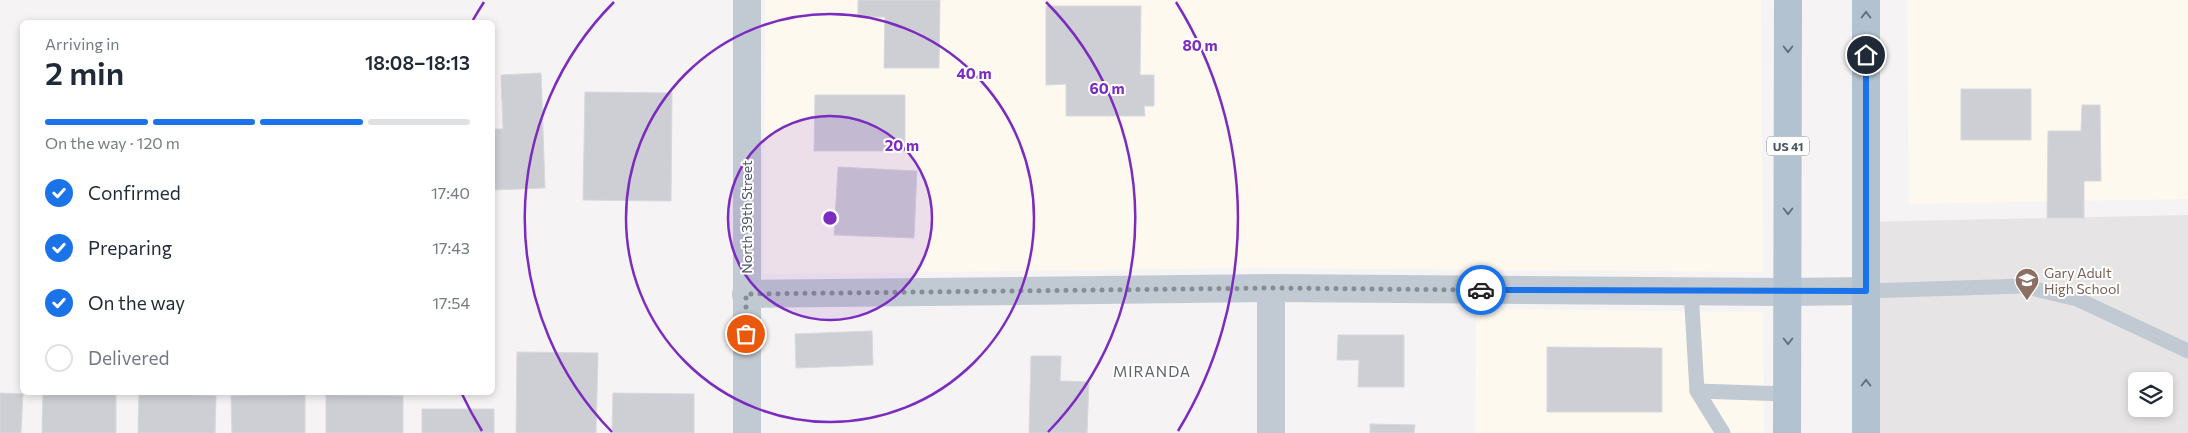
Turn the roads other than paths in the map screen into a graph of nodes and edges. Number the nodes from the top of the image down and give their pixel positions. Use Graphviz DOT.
graph roads {
  1 [pos="747,0"];
  2 [pos="1788,0"];
  3 [pos="1866,0"];
  4 [pos="1272,288"];
  5 [pos="1691,291"];
  6 [pos="1866,291"];
  7 [pos="1788,292"];
  8 [pos="746,294"];
  9 [pos="2188,352"];
  10 [pos="1697,391"];
  11 [pos="1788,394"];
  12 [pos="747,433"];
  13 [pos="1271,433"];
  14 [pos="1724,433"];
  15 [pos="1788,433"];
  16 [pos="1866,433"];
  1 -- 8 [label="street, North 39th Street"];
  2 -- 7 [label="main road, US 41, one-way"];
  6 -- 3 [label="main road, one-way"];
  4 -- 5 [label="street"];
  4 -- 8 [label="street"];
  4 -- 13 [label="street"];
  5 -- 7 [label="street"];
  5 -- 10 [label="lane"];
  6 -- 7 [label="street"];
  6 -- 9 [label="lane"];
  16 -- 6 [label="main road, one-way"];
  7 -- 11 [label="main road, US 41, one-way"];
  8 -- 12 [label="street, North 39th Street"];
  10 -- 11 [label="lane"];
  10 -- 14 [label="lane"];
  11 -- 15 [label="main road, US 41"];
}
